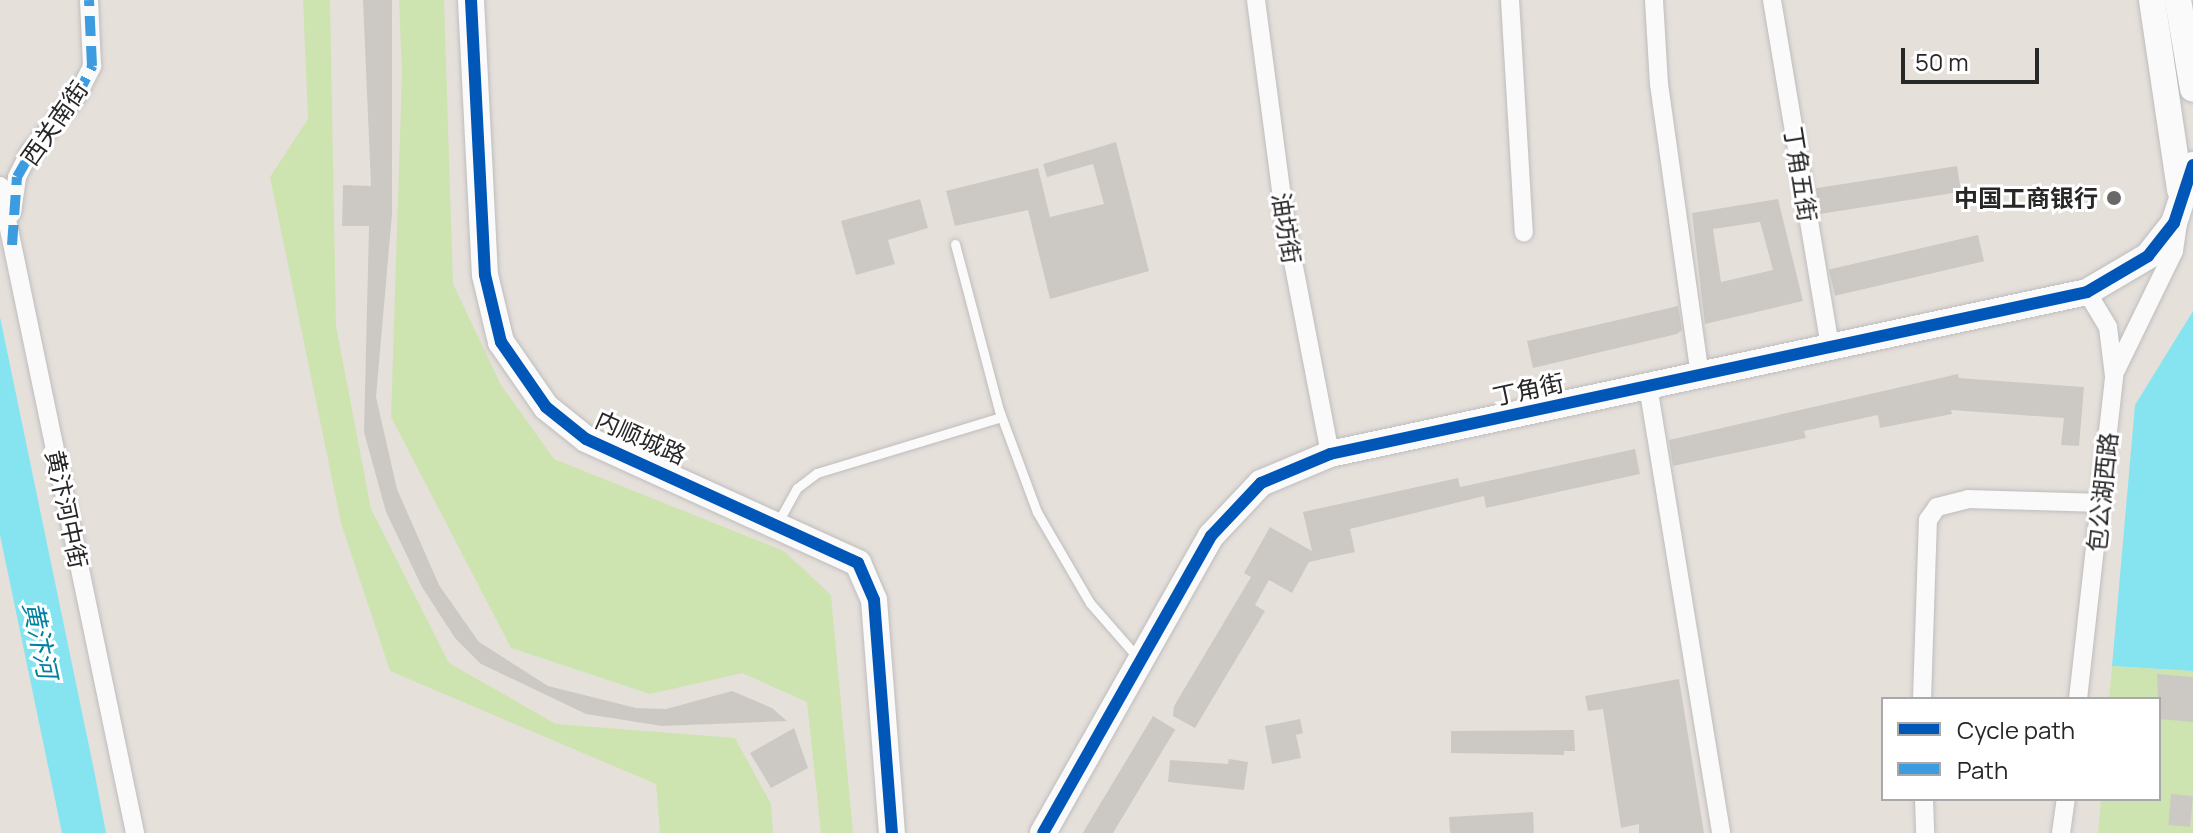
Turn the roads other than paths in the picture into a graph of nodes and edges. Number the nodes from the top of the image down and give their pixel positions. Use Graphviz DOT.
graph roads {
  1 [pos="89,0"];
  2 [pos="471,0"];
  3 [pos="1256,0"];
  4 [pos="1510,0"];
  5 [pos="1654,0"];
  6 [pos="1772,0"];
  7 [pos="2152,0"];
  8 [pos="2178,0"];
  9 [pos="2186,0"];
  10 [pos="2193,7"];
  11 [pos="2193,89"];
  12 [pos="2193,103"];
  13 [pos="2186,159"];
  14 [pos="0,186"];
  15 [pos="2180,209"];
  16 [pos="1524,233"];
  17 [pos="955,244"];
  18 [pos="12,245"];
  19 [pos="2087,292"];
  20 [pos="1830,347"];
  21 [pos="1700,375"];
  22 [pos="2114,376"];
  23 [pos="1648,386"];
  24 [pos="1001,417"];
  25 [pos="1330,454"];
  26 [pos="2102,503"];
  27 [pos="778,522"];
  28 [pos="863,572"];
  29 [pos="1141,661"];
  30 [pos="1922,697"];
  31 [pos="2078,697"];
  32 [pos="1924,801"];
  33 [pos="2066,801"];
  34 [pos="135,833"];
  35 [pos="877,833"];
  36 [pos="892,833"];
  37 [pos="1043,833"];
  38 [pos="1721,833"];
  39 [pos="1925,833"];
  40 [pos="2061,833"];
  1 -- 18 [label="street, 西关南街"];
  2 -- 27 [label="street, 内顺城路"];
  3 -- 25 [label="street, 油坊街"];
  4 -- 16 [label="street"];
  5 -- 21 [label="street"];
  6 -- 20 [label="street, 丁角五街"];
  7 -- 13 [label="street"];
  8 -- 11 [label="street"];
  9 -- 10 [label="street"];
  12 -- 13 [label="street"];
  13 -- 15 [label="street"];
  14 -- 18 [label="street, 黄汴河中街"];
  15 -- 19 [label="street, 丁角街"];
  15 -- 22 [label="street"];
  17 -- 24 [label="lane"];
  18 -- 34 [label="street, 黄汴河中街"];
  19 -- 20 [label="street, 丁角街"];
  19 -- 22 [label="street, 包公湖西路"];
  20 -- 21 [label="street, 丁角街"];
  21 -- 23 [label="street, 丁角街"];
  22 -- 26 [label="street, 包公湖西路"];
  23 -- 25 [label="street, 丁角街"];
  23 -- 38 [label="street"];
  24 -- 27 [label="lane"];
  24 -- 29 [label="lane"];
  25 -- 29 [label="street, 丁角街"];
  26 -- 30 [label="street"];
  26 -- 31 [label="street, 包公湖西路"];
  27 -- 28 [label="street, 内顺城路"];
  28 -- 35 [label="street"];
  28 -- 36 [label="street"];
  29 -- 37 [label="street, 丁角街"];
  32 -- 39 [label="street"];
  33 -- 40 [label="street"];
}
